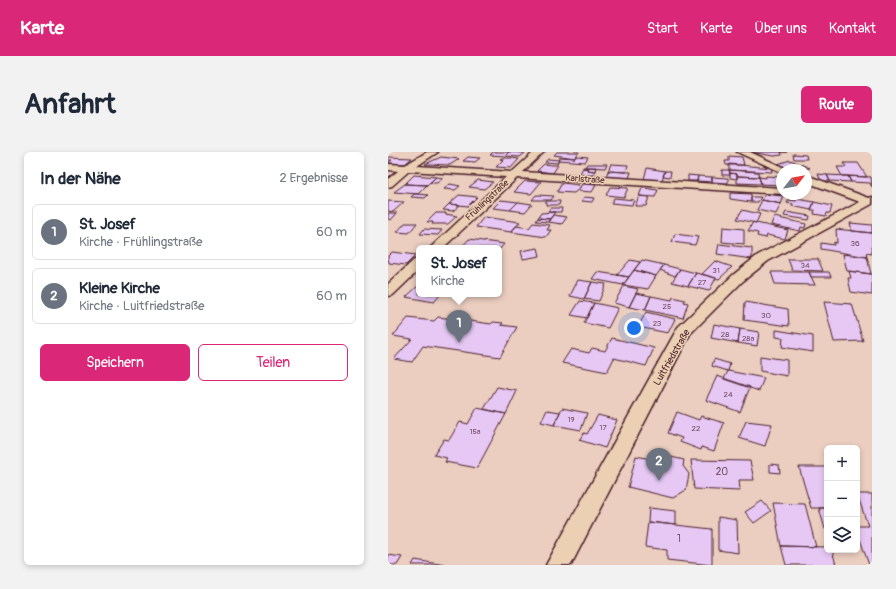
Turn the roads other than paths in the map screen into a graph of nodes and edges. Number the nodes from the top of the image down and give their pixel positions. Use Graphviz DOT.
graph roads {
  1 [pos="433,152"];
  2 [pos="539,152"];
  3 [pos="742,152"];
  4 [pos="388,167"];
  5 [pos="776,167"];
  6 [pos="407,168"];
  7 [pos="515,174"];
  8 [pos="812,180"];
  9 [pos="388,184"];
  10 [pos="776,191"];
  11 [pos="812,192"];
  12 [pos="851,195"];
  13 [pos="870,200"];
  14 [pos="439,245"];
  15 [pos="416,267"];
  16 [pos="388,292"];
  17 [pos="558,565"];
  1 -- 6 [label="street"];
  2 -- 7 [label="street, Frühlingstraße"];
  3 -- 5 [label="street"];
  4 -- 6 [label="street, Karlstraße"];
  6 -- 7 [label="street, Karlstraße"];
  6 -- 9 [label="street"];
  7 -- 10 [label="street, Karlstraße"];
  7 -- 14 [label="street, Frühlingstraße"];
  8 -- 12 [label="street"];
  11 -- 12 [label="street"];
  12 -- 13 [label="street"];
  13 -- 17 [label="street, Luitfriedstraße"];
  15 -- 16 [label="street"];
}
